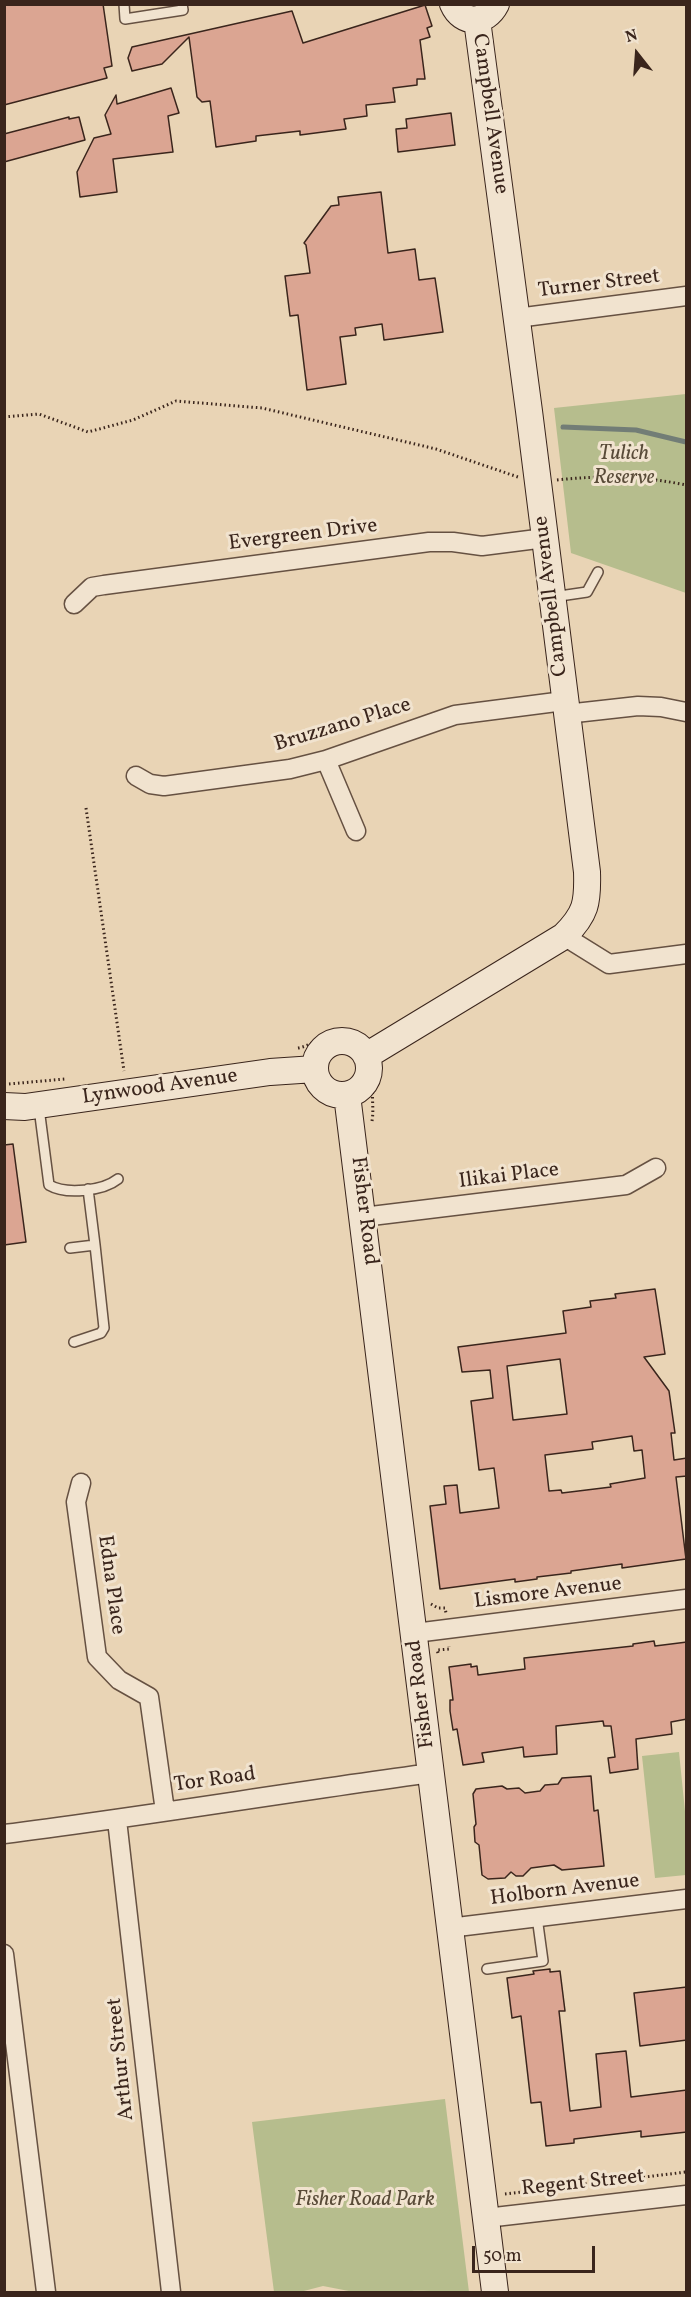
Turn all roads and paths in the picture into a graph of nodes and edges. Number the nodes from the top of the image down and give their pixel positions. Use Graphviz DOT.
graph roads {
  1 [pos="124,4"];
  2 [pos="182,4"];
  3 [pos="453,4"];
  4 [pos="486,12"];
  5 [pos="687,296"];
  6 [pos="517,318"];
  7 [pos="4,417"];
  8 [pos="538,482"];
  9 [pos="687,484"];
  10 [pos="545,538"];
  11 [pos="598,572"];
  12 [pos="552,597"];
  13 [pos="74,604"];
  14 [pos="565,707"];
  15 [pos="687,712"];
  16 [pos="326,760"];
  17 [pos="136,776"];
  18 [pos="86,808"];
  19 [pos="356,831"];
  20 [pos="564,936"];
  21 [pos="687,954"];
  22 [pos="366,1056"];
  23 [pos="315,1069"];
  24 [pos="124,1071"];
  25 [pos="348,1095"];
  26 [pos="4,1106"];
  27 [pos="38,1106"];
  28 [pos="656,1168"];
  29 [pos="118,1179"];
  30 [pos="88,1189"];
  31 [pos="363,1217"];
  32 [pos="95,1245"];
  33 [pos="70,1248"];
  34 [pos="74,1342"];
  35 [pos="81,1483"];
  36 [pos="687,1599"];
  37 [pos="415,1634"];
  38 [pos="432,1773"];
  39 [pos="165,1810"];
  40 [pos="117,1820"];
  41 [pos="4,1834"];
  42 [pos="687,1899"];
  43 [pos="537,1917"];
  44 [pos="449,1928"];
  45 [pos="4,1954"];
  46 [pos="487,1969"];
  47 [pos="687,2172"];
  48 [pos="505,2194"];
  49 [pos="687,2195"];
  50 [pos="486,2218"];
  51 [pos="46,2292"];
  52 [pos="171,2292"];
  53 [pos="495,2292"];
  1 -- 2 [label="lane"];
  3 -- 4 [label="main road"];
  4 -- 6 [label="main road, Campbell Avenue"];
  5 -- 6 [label="street, Turner Street"];
  6 -- 8 [label="main road, Campbell Avenue"];
  7 -- 8 [label="path"];
  8 -- 9 [label="path"];
  8 -- 10 [label="main road, Campbell Avenue"];
  10 -- 12 [label="main road, Campbell Avenue"];
  10 -- 13 [label="street, Evergreen Drive"];
  11 -- 12 [label="lane"];
  12 -- 14 [label="main road, Campbell Avenue"];
  14 -- 15 [label="street, Bruzzano Place"];
  14 -- 16 [label="street, Bruzzano Place"];
  14 -- 20 [label="main road, Campbell Avenue"];
  16 -- 17 [label="street, Bruzzano Place"];
  16 -- 19 [label="street"];
  18 -- 24 [label="path"];
  20 -- 21 [label="street"];
  20 -- 22 [label="main road, Campbell Avenue"];
  22 -- 23 [label="main road"];
  22 -- 25 [label="main road"];
  23 -- 25 [label="main road"];
  23 -- 27 [label="main road, Lynwood Avenue"];
  25 -- 31 [label="main road, Fisher Road"];
  26 -- 27 [label="main road, Lynwood Avenue"];
  27 -- 30 [label="lane"];
  28 -- 31 [label="street, Ilikai Place"];
  29 -- 30 [label="lane"];
  30 -- 32 [label="lane"];
  31 -- 37 [label="main road, Fisher Road"];
  32 -- 33 [label="lane"];
  32 -- 34 [label="lane"];
  35 -- 39 [label="street, Edna Place"];
  36 -- 37 [label="street, Lismore Avenue"];
  37 -- 38 [label="main road, Fisher Road"];
  38 -- 39 [label="street, Tor Road"];
  38 -- 44 [label="main road, Fisher Road"];
  39 -- 40 [label="street, Tor Road"];
  40 -- 41 [label="street, Tor Road"];
  40 -- 52 [label="street, Arthur Street"];
  42 -- 43 [label="street, Holborn Avenue"];
  43 -- 44 [label="street, Holborn Avenue"];
  43 -- 46 [label="lane"];
  44 -- 50 [label="main road, Fisher Road"];
  45 -- 51 [label="street"];
  47 -- 48 [label="path"];
  49 -- 50 [label="street, Regent Street"];
  50 -- 53 [label="main road, Fisher Road"];
}
